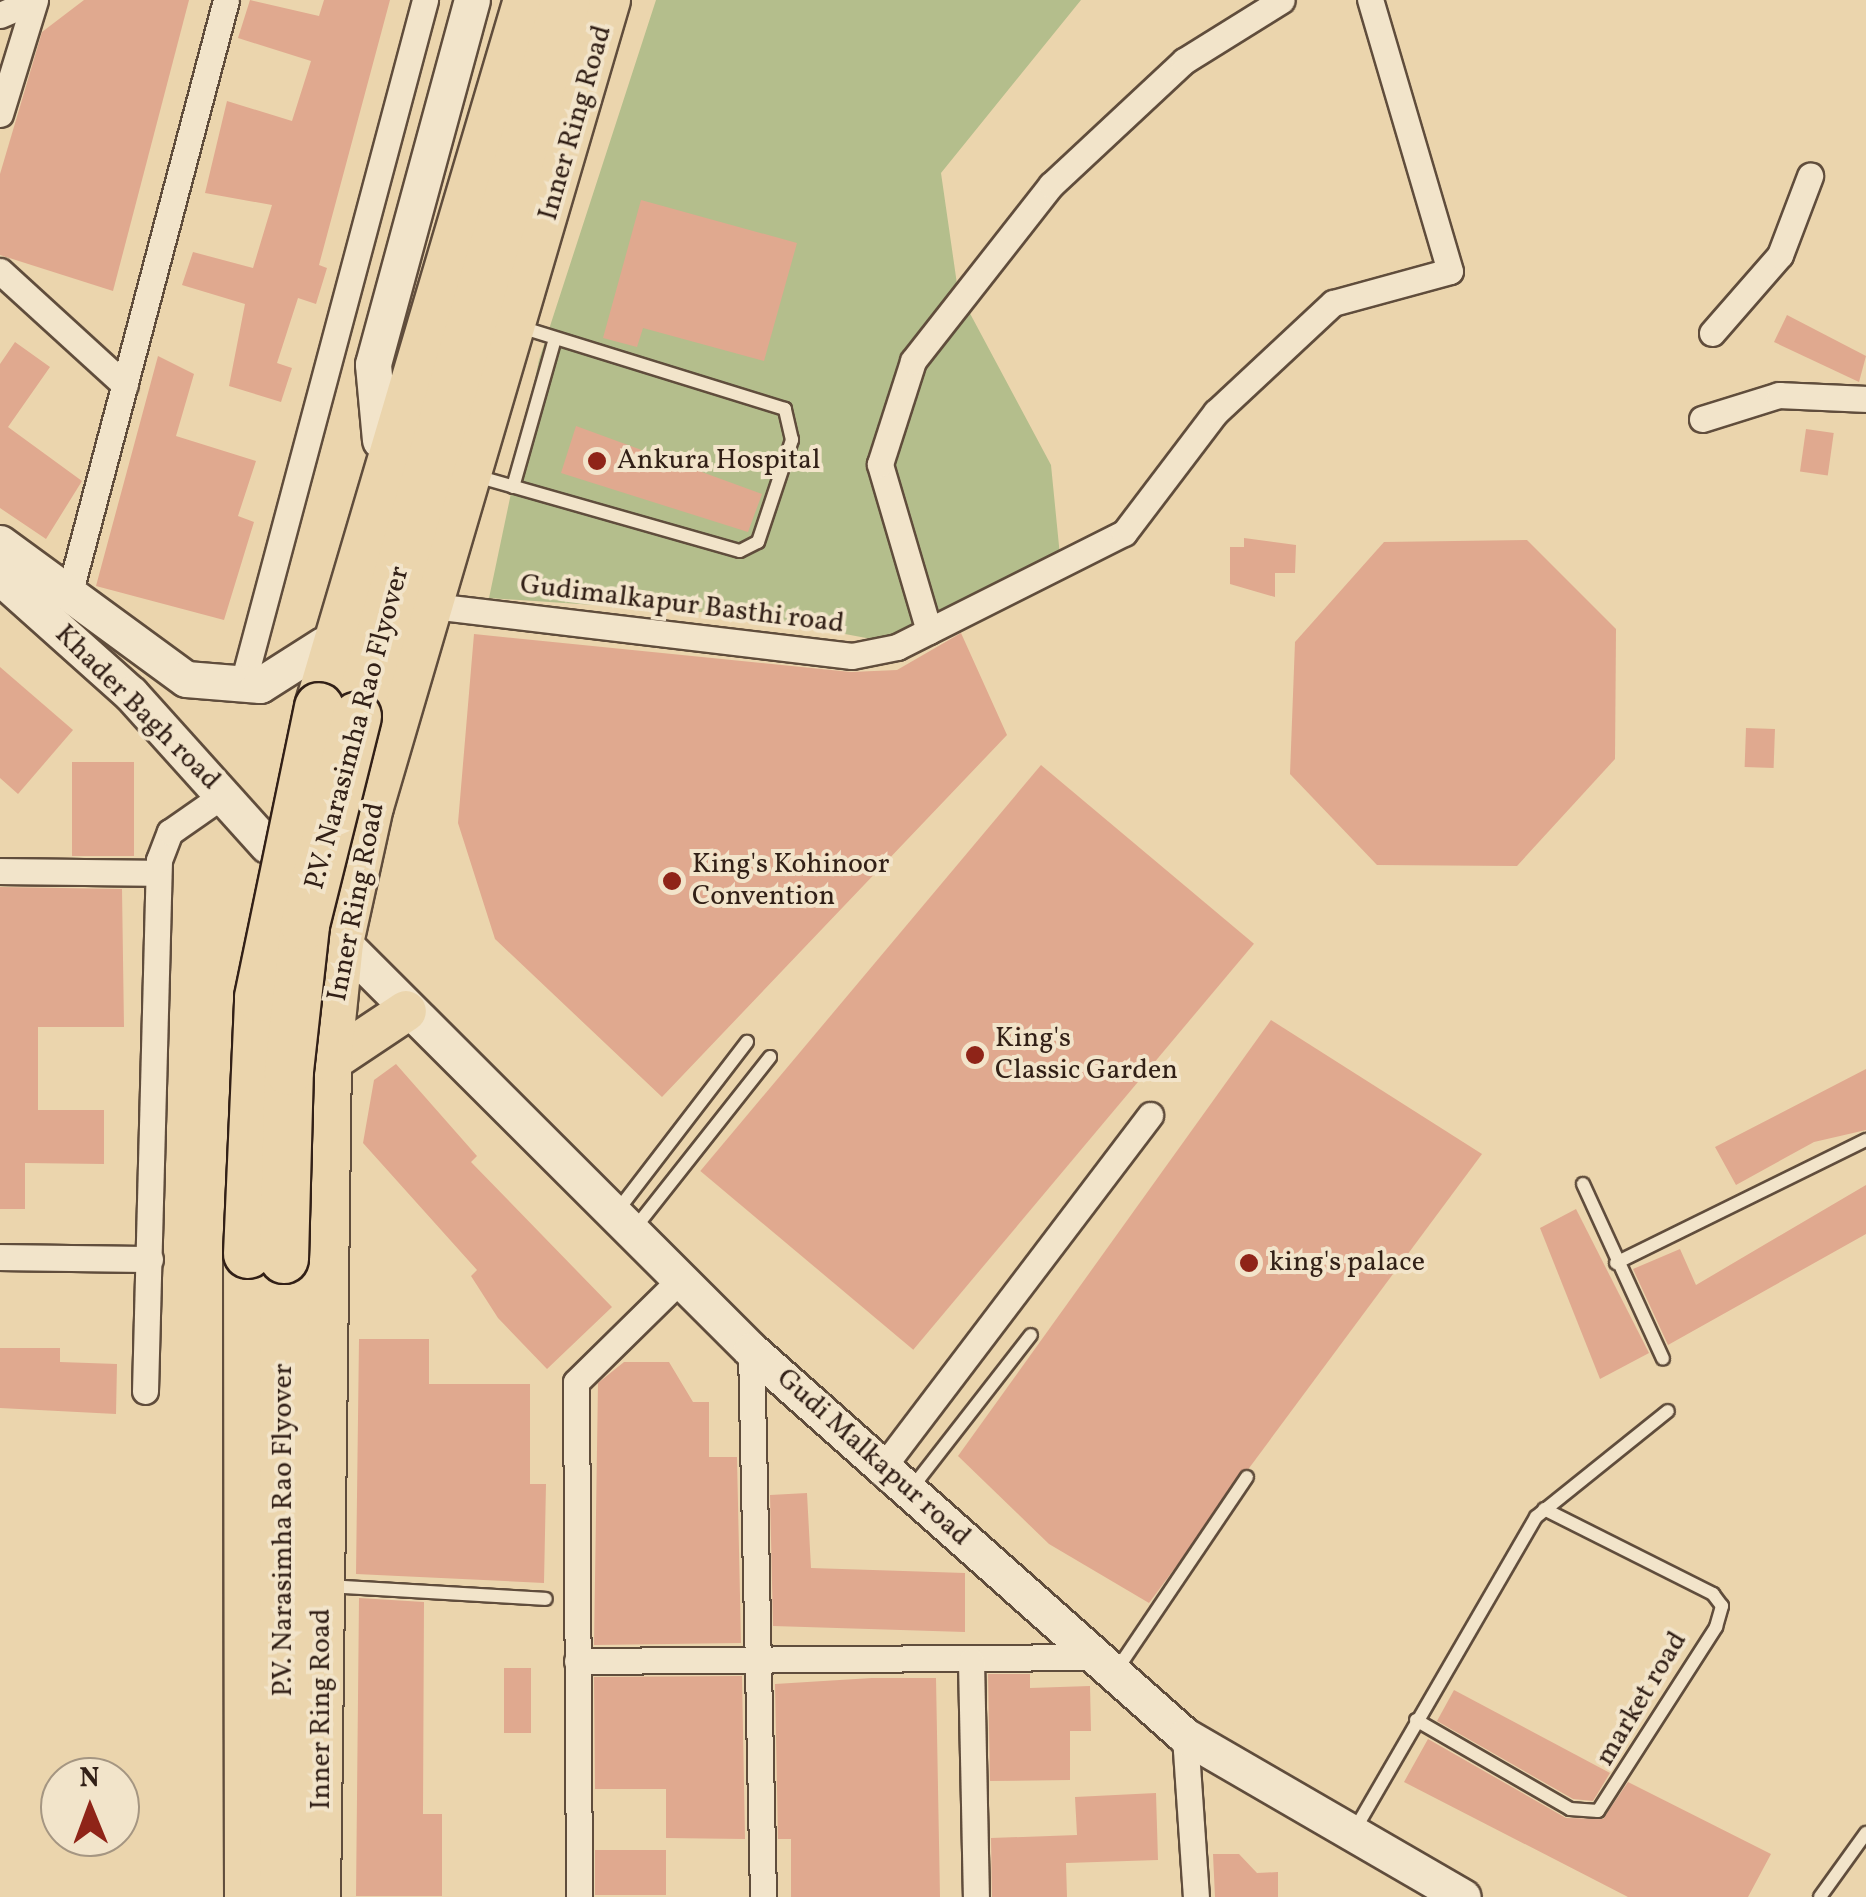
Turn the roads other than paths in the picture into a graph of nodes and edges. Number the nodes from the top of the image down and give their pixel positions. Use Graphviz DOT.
graph roads {
  1 [pos="226,0"];
  2 [pos="425,0"];
  3 [pos="472,0"];
  4 [pos="506,0"];
  5 [pos="528,0"];
  6 [pos="566,0"];
  7 [pos="610,0"];
  8 [pos="1282,0"];
  9 [pos="1370,0"];
  10 [pos="32,1"];
  11 [pos="0,15"];
  12 [pos="0,114"];
  13 [pos="1810,176"];
  14 [pos="0,271"];
  15 [pos="518,326"];
  16 [pos="1712,333"];
  17 [pos="555,339"];
  18 [pos="125,385"];
  19 [pos="1866,399"];
  20 [pos="1702,418"];
  21 [pos="380,440"];
  22 [pos="472,475"];
  23 [pos="513,487"];
  24 [pos="0,543"];
  25 [pos="0,578"];
  26 [pos="70,592"];
  27 [pos="432,606"];
  28 [pos="928,631"];
  29 [pos="323,645"];
  30 [pos="242,687"];
  31 [pos="287,768"];
  32 [pos="224,795"];
  33 [pos="373,807"];
  34 [pos="268,845"];
  35 [pos="0,871"];
  36 [pos="158,873"];
  37 [pos="344,943"];
  38 [pos="406,1011"];
  39 [pos="747,1042"];
  40 [pos="770,1057"];
  41 [pos="332,1061"];
  42 [pos="1150,1115"];
  43 [pos="1866,1140"];
  44 [pos="1583,1184"];
  45 [pos="626,1219"];
  46 [pos="0,1258"];
  47 [pos="150,1259"];
  48 [pos="1616,1263"];
  49 [pos="682,1278"];
  50 [pos="1031,1335"];
  51 [pos="751,1350"];
  52 [pos="1663,1360"];
  53 [pos="145,1391"];
  54 [pos="1668,1411"];
  55 [pos="883,1467"];
  56 [pos="1247,1477"];
  57 [pos="910,1491"];
  58 [pos="1544,1509"];
  59 [pos="323,1585"];
  60 [pos="546,1599"];
  61 [pos="578,1660"];
  62 [pos="758,1660"];
  63 [pos="972,1661"];
  64 [pos="1106,1665"];
  65 [pos="1416,1720"];
  66 [pos="1185,1736"];
  67 [pos="1866,1832"];
  68 [pos="1353,1833"];
  69 [pos="234,1897"];
  70 [pos="249,1897"];
  71 [pos="285,1897"];
  72 [pos="320,1897"];
  73 [pos="580,1897"];
  74 [pos="763,1897"];
  75 [pos="976,1897"];
  76 [pos="1196,1897"];
  77 [pos="1463,1897"];
  78 [pos="1820,1897"];
  1 -- 18 [label="street"];
  2 -- 30 [label="street"];
  3 -- 21 [label="street"];
  4 -- 21 [label="main road"];
  5 -- 70 [label="highway, P.V. Narasimha Rao Flyover, bridge"];
  6 -- 71 [label="highway, P.V. Narasimha Rao Flyover, bridge"];
  7 -- 15 [label="main road, Inner Ring Road"];
  8 -- 28 [label="street"];
  9 -- 28 [label="street, Gudimalkapur Basthi road"];
  10 -- 11 [label="street"];
  10 -- 12 [label="street"];
  13 -- 16 [label="street"];
  14 -- 18 [label="street"];
  15 -- 17 [label="lane"];
  15 -- 22 [label="main road, Inner Ring Road"];
  17 -- 23 [label="lane"];
  17 -- 23 [label="lane"];
  18 -- 26 [label="street"];
  19 -- 20 [label="street"];
  21 -- 29 [label="main road"];
  22 -- 23 [label="lane"];
  22 -- 27 [label="main road, Inner Ring Road"];
  24 -- 26 [label="street"];
  25 -- 32 [label="street, Khader Bagh road"];
  26 -- 30 [label="street"];
  27 -- 28 [label="street, Gudimalkapur Basthi road"];
  27 -- 33 [label="main road, Inner Ring Road"];
  29 -- 30 [label="street"];
  29 -- 31 [label="main road"];
  31 -- 33 [label="main road"];
  31 -- 34 [label="main road"];
  32 -- 34 [label="street, Khader Bagh road"];
  32 -- 36 [label="street"];
  33 -- 37 [label="main road, Inner Ring Road"];
  34 -- 69 [label="main road"];
  35 -- 36 [label="street"];
  36 -- 47 [label="street"];
  37 -- 38 [label="street, Gudi Malkapur road"];
  37 -- 41 [label="main road, Inner Ring Road"];
  38 -- 41 [label="main road"];
  38 -- 45 [label="street, Gudi Malkapur road"];
  39 -- 45 [label="lane"];
  40 -- 45 [label="lane"];
  41 -- 59 [label="main road, Inner Ring Road"];
  42 -- 55 [label="street"];
  43 -- 48 [label="lane"];
  44 -- 48 [label="lane"];
  45 -- 49 [label="street, Gudi Malkapur road"];
  46 -- 47 [label="street"];
  47 -- 53 [label="street"];
  48 -- 52 [label="lane"];
  49 -- 51 [label="street, Gudi Malkapur road"];
  49 -- 61 [label="street"];
  50 -- 57 [label="lane"];
  51 -- 55 [label="street, Gudi Malkapur road"];
  51 -- 62 [label="street"];
  54 -- 58 [label="lane"];
  55 -- 57 [label="street, Gudi Malkapur road"];
  56 -- 64 [label="lane"];
  57 -- 64 [label="street, Gudi Malkapur road"];
  58 -- 65 [label="lane"];
  58 -- 65 [label="lane, market road"];
  59 -- 60 [label="lane"];
  59 -- 72 [label="main road, Inner Ring Road"];
  61 -- 62 [label="street"];
  61 -- 73 [label="street"];
  62 -- 63 [label="street"];
  62 -- 74 [label="street"];
  63 -- 64 [label="street"];
  63 -- 75 [label="street"];
  64 -- 66 [label="street, Gudi Malkapur road"];
  65 -- 68 [label="lane"];
  66 -- 68 [label="street, Gudi Malkapur road"];
  66 -- 76 [label="street"];
  67 -- 78 [label="lane"];
  68 -- 77 [label="street, Gudi Malkapur road"];
}
